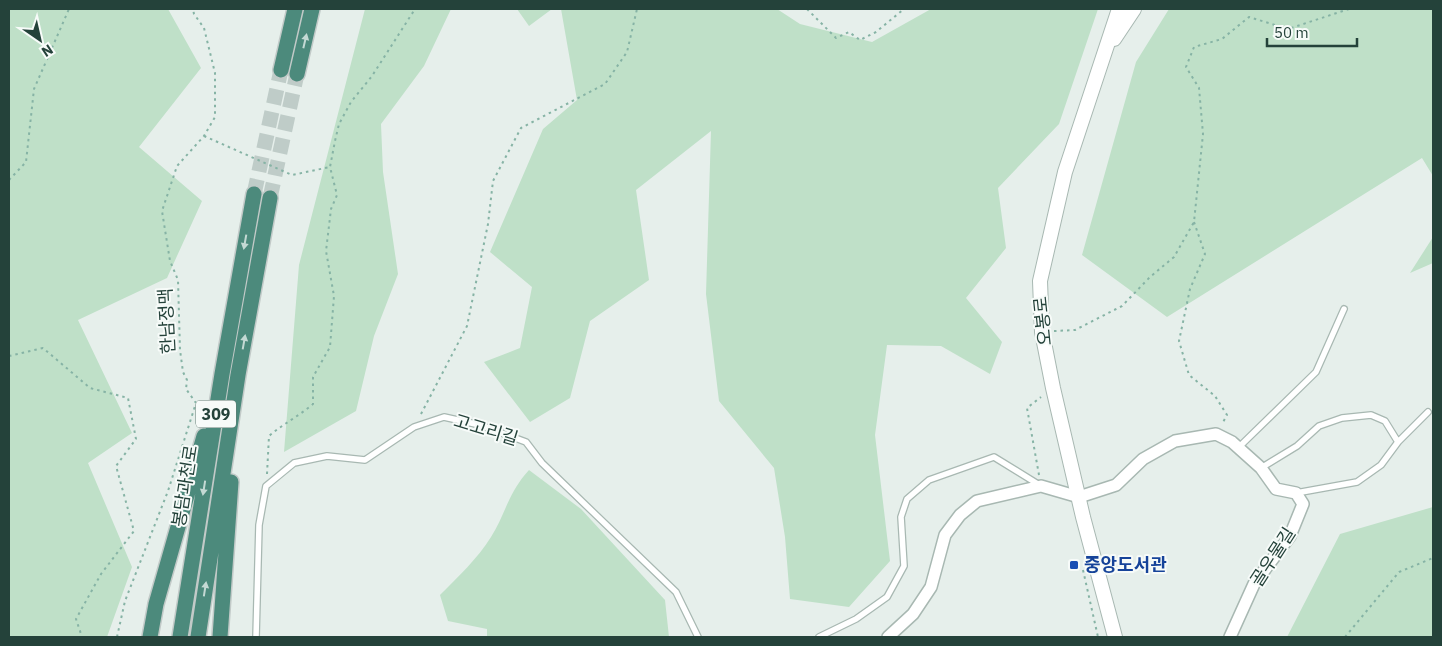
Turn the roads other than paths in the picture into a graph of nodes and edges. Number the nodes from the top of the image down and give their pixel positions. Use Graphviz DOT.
graph roads {
  1 [pos="295,9"];
  2 [pos="312,9"];
  3 [pos="1119,9"];
  4 [pos="1134,9"];
  5 [pos="1104,54"];
  6 [pos="281,70"];
  7 [pos="298,74"];
  8 [pos="254,194"];
  9 [pos="270,198"];
  10 [pos="1344,309"];
  11 [pos="222,374"];
  12 [pos="238,375"];
  13 [pos="1428,412"];
  14 [pos="1398,442"];
  15 [pos="1238,448"];
  16 [pos="1261,468"];
  17 [pos="1041,486"];
  18 [pos="1296,493"];
  19 [pos="1079,497"];
  20 [pos="151,632"];
  21 [pos="180,636"];
  22 [pos="198,637"];
  23 [pos="220,637"];
  24 [pos="256,637"];
  25 [pos="698,637"];
  26 [pos="819,637"];
  27 [pos="888,637"];
  28 [pos="1115,637"];
  29 [pos="1230,637"];
  1 -- 6 [label="highway"];
  7 -- 2 [label="highway, one-way"];
  3 -- 5 [label="street, 오봉로"];
  4 -- 5 [label="street"];
  5 -- 19 [label="street, 오봉로"];
  8 -- 11 [label="highway, 봉담과천로 / 309, one-way"];
  12 -- 9 [label="highway, 봉담과천로 / 309, one-way"];
  10 -- 15 [label="lane"];
  11 -- 20 [label="highway"];
  11 -- 21 [label="highway, 봉담과천로 / 309, one-way"];
  22 -- 12 [label="highway, 봉담과천로 / 309, one-way"];
  12 -- 23 [label="highway"];
  13 -- 14 [label="lane"];
  14 -- 16 [label="lane"];
  14 -- 18 [label="lane"];
  15 -- 16 [label="street"];
  15 -- 19 [label="street"];
  16 -- 18 [label="street"];
  17 -- 19 [label="street"];
  17 -- 26 [label="lane"];
  17 -- 27 [label="street"];
  18 -- 29 [label="street, 골우물길"];
  19 -- 28 [label="street, 오봉로"];
  24 -- 25 [label="lane, 고고리길"];
}
